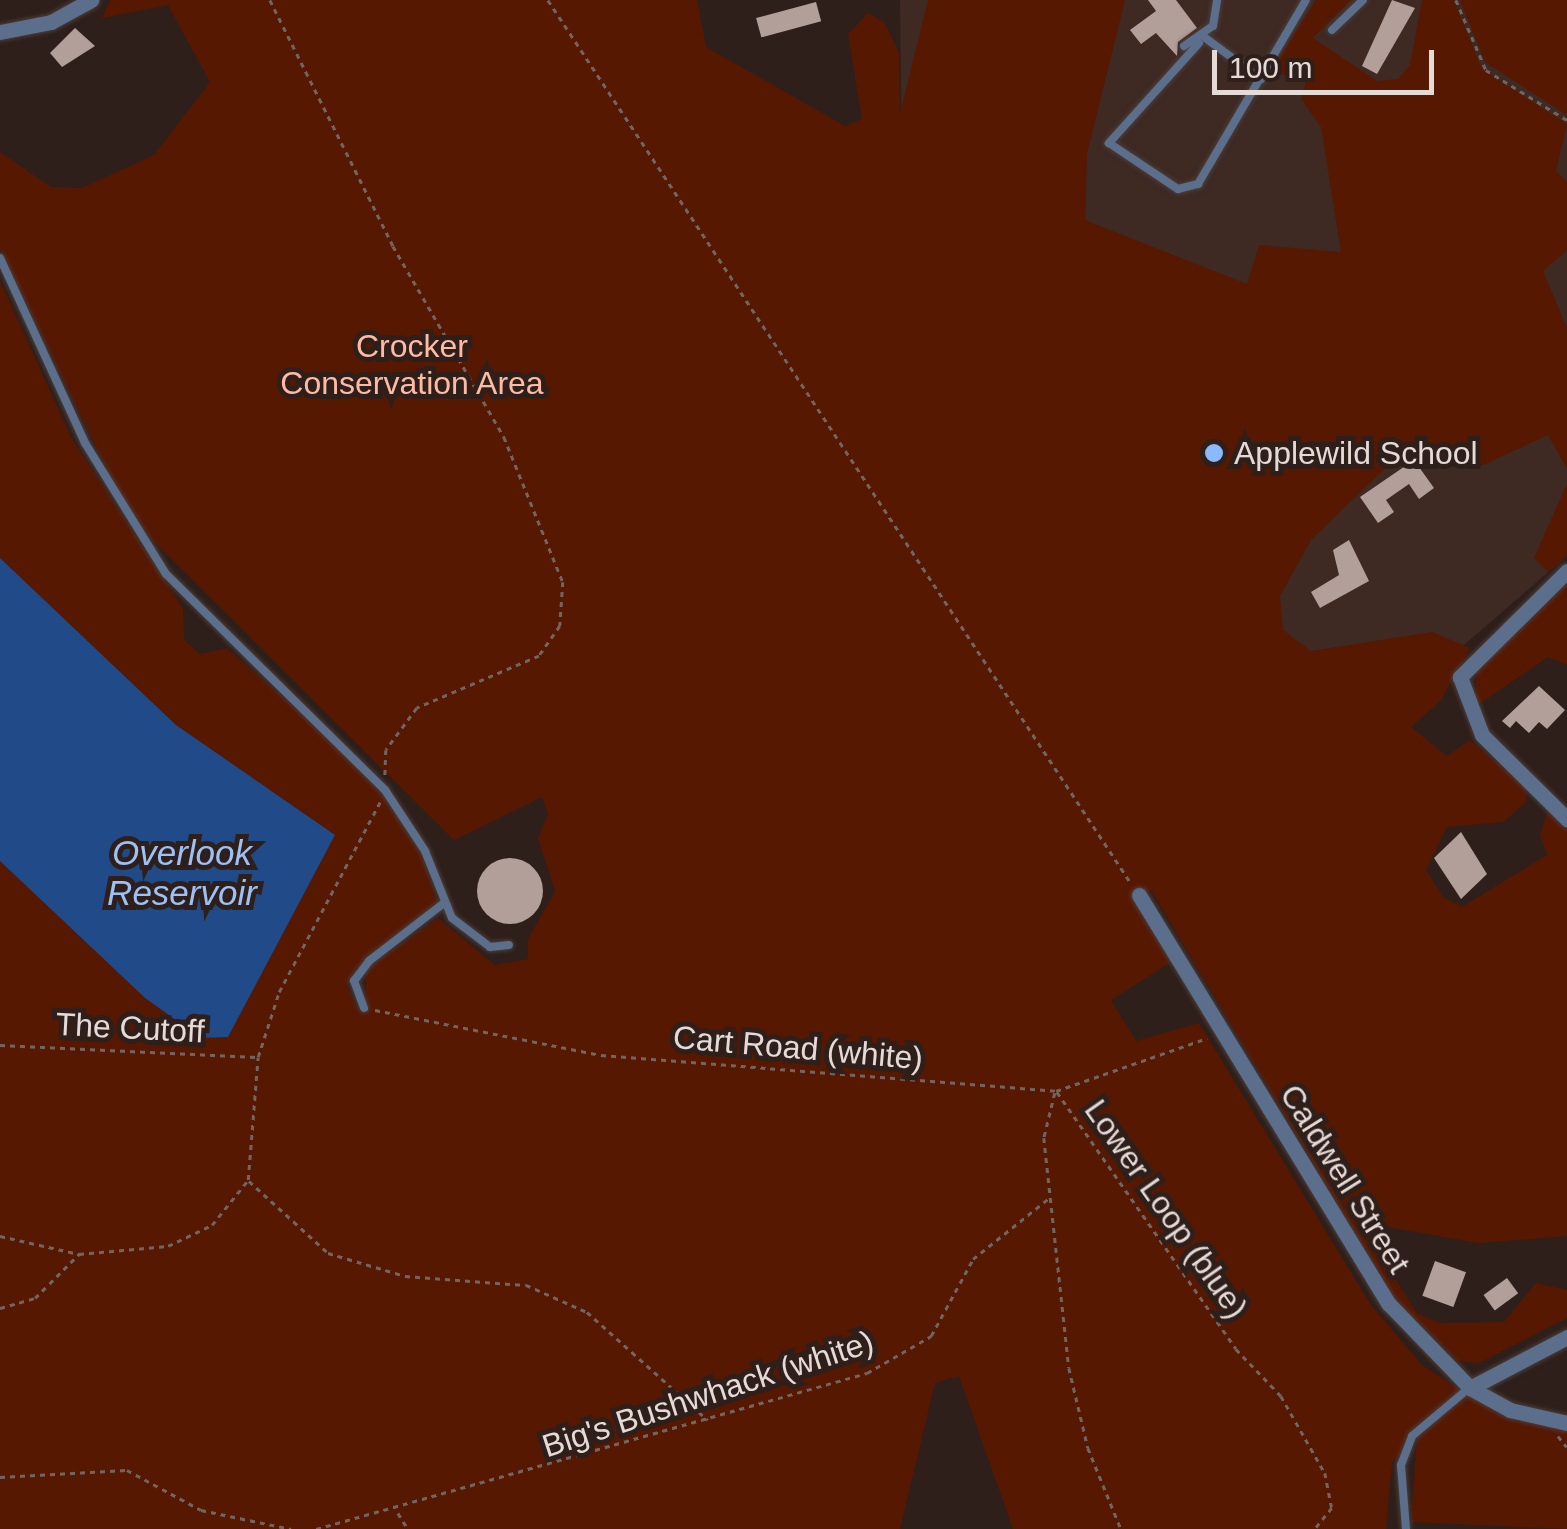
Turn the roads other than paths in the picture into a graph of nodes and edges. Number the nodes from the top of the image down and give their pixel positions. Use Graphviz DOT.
graph roads {
  1 [pos="91,0"];
  2 [pos="1217,0"];
  3 [pos="1306,0"];
  4 [pos="1363,0"];
  5 [pos="1332,30"];
  6 [pos="0,32"];
  7 [pos="1202,40"];
  8 [pos="1184,46"];
  9 [pos="1175,53"];
  10 [pos="1172,66"];
  11 [pos="1261,79"];
  12 [pos="0,258"];
  13 [pos="1567,571"];
  14 [pos="1567,819"];
  15 [pos="1139,895"];
  16 [pos="444,903"];
  17 [pos="508,945"];
  18 [pos="364,1008"];
  19 [pos="1567,1336"];
  20 [pos="1470,1388"];
  21 [pos="1567,1422"];
  22 [pos="1406,1529"];
  1 -- 6 [label="street"];
  2 -- 7 [label="lane"];
  3 -- 11 [label="lane"];
  4 -- 5 [label="lane"];
  7 -- 8 [label="lane"];
  7 -- 10 [label="lane"];
  7 -- 11 [label="lane"];
  9 -- 10 [label="lane"];
  10 -- 11 [label="lane"];
  12 -- 16 [label="lane"];
  13 -- 14 [label="street"];
  15 -- 20 [label="street, Caldwell Street"];
  16 -- 17 [label="lane"];
  16 -- 18 [label="lane"];
  19 -- 20 [label="street"];
  20 -- 21 [label="street, Caldwell Street"];
  20 -- 22 [label="lane"];
}
